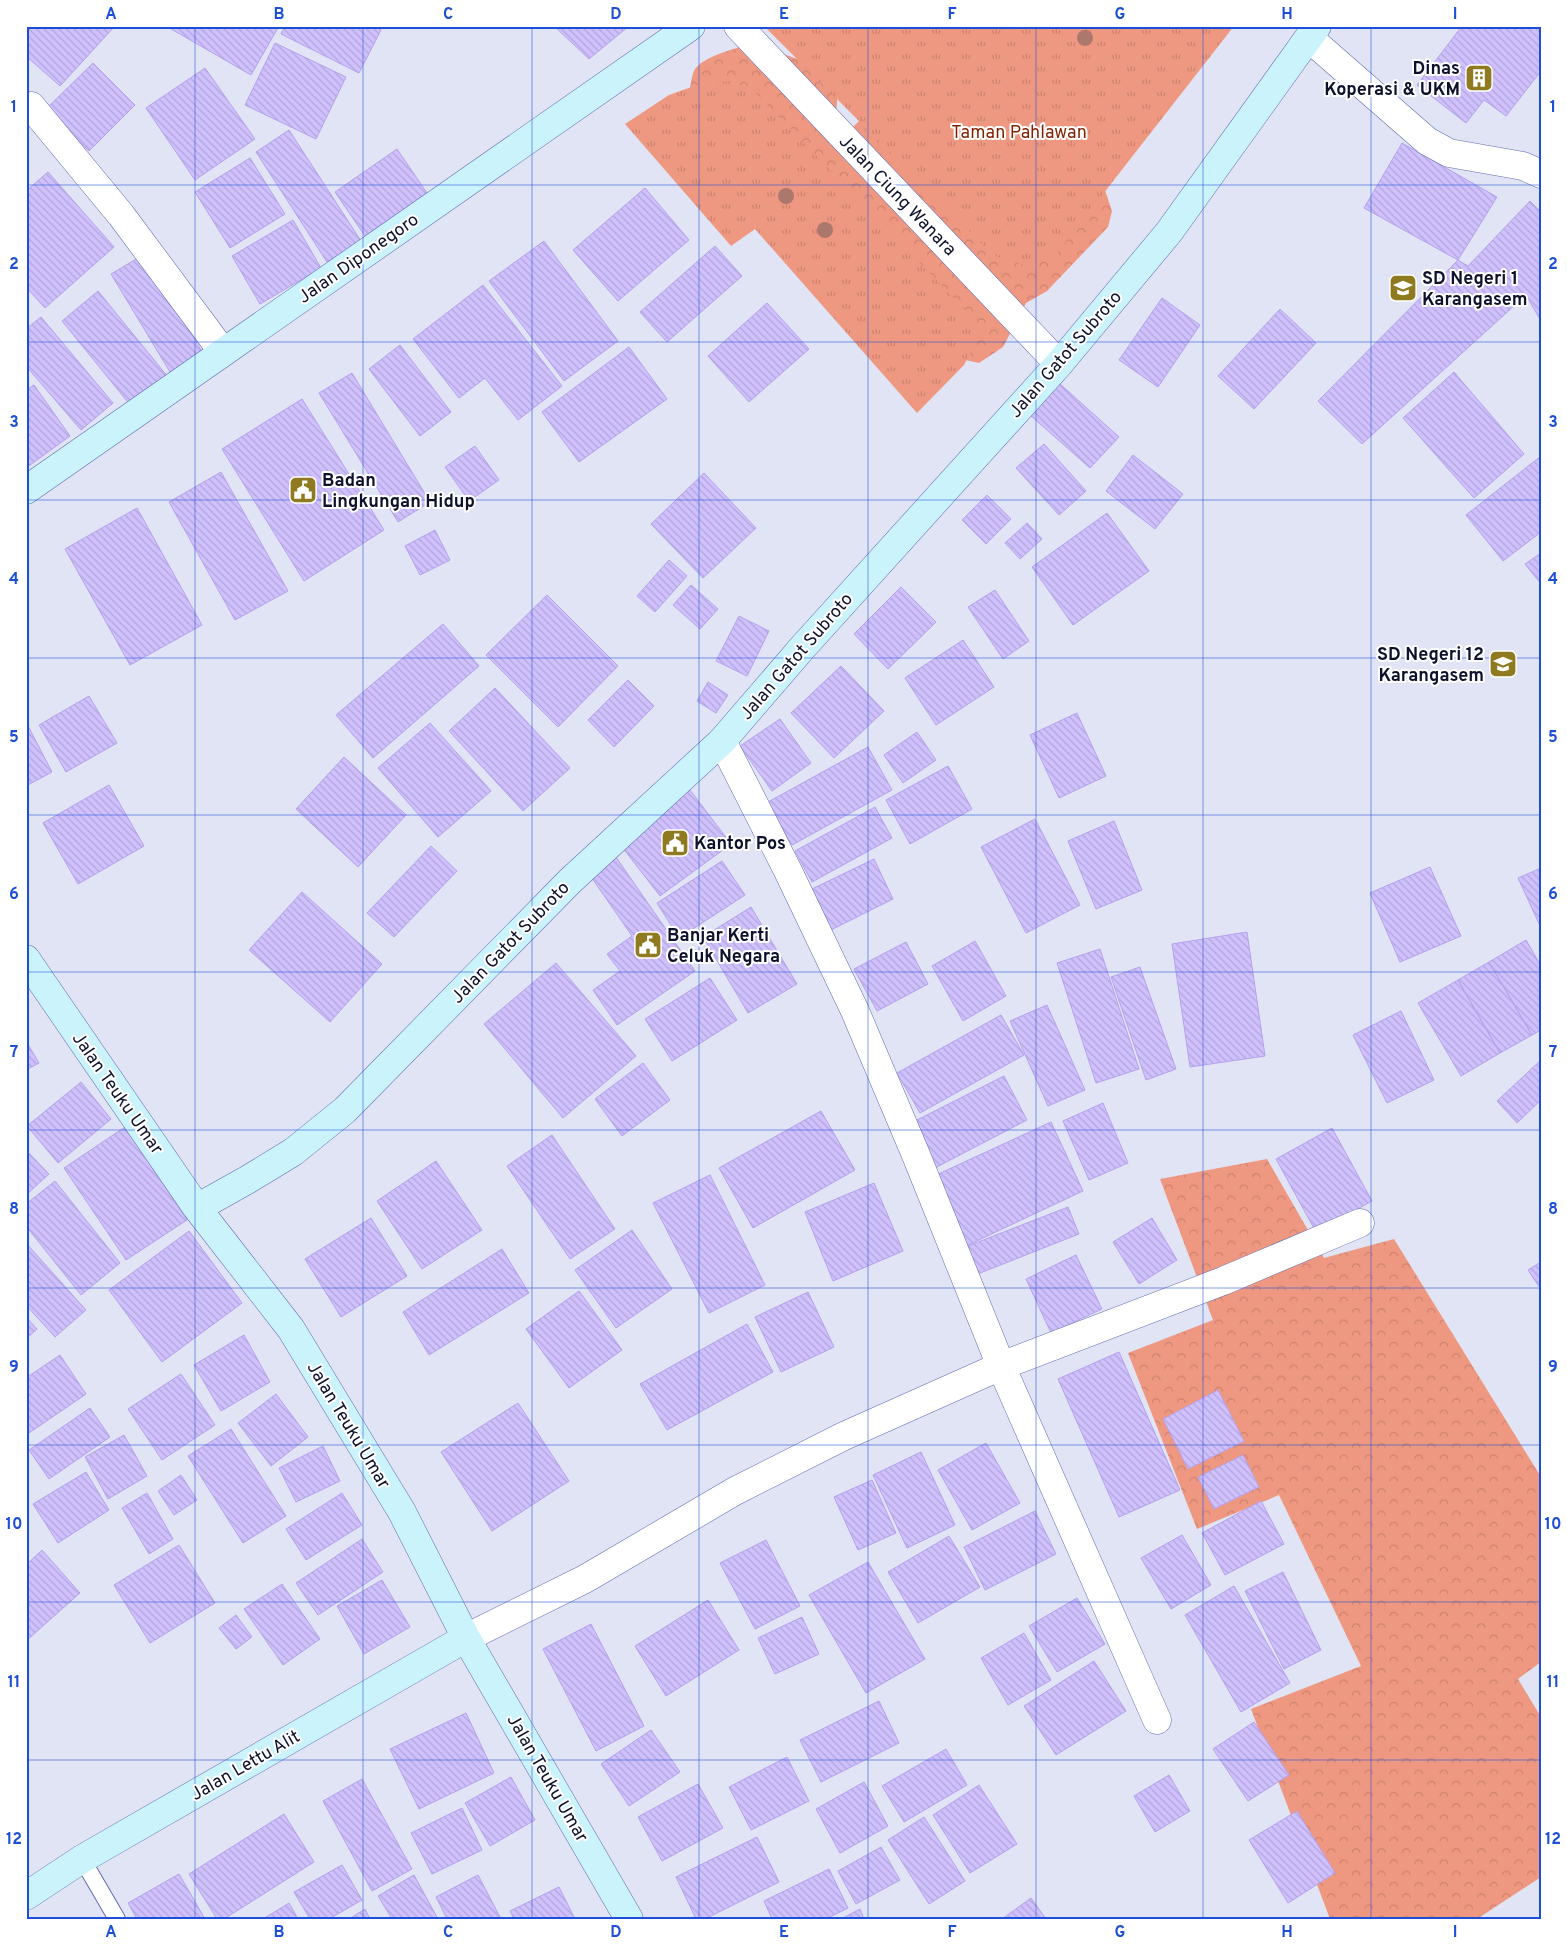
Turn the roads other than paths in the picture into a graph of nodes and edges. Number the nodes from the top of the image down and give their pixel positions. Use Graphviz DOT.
graph roads {
  1 [pos="691,26"];
  2 [pos="738,26"];
  3 [pos="1313,32"];
  4 [pos="31,106"];
  5 [pos="1541,174"];
  6 [pos="224,352"];
  7 [pos="1059,364"];
  8 [pos="26,490"];
  9 [pos="722,741"];
  10 [pos="26,959"];
  11 [pos="197,1208"];
  12 [pos="1360,1222"];
  13 [pos="1001,1366"];
  14 [pos="466,1638"];
  15 [pos="1157,1720"];
  16 [pos="82,1859"];
  17 [pos="26,1896"];
  18 [pos="117,1919"];
  19 [pos="629,1919"];
  1 -- 6 [label="street, Jalan Diponegoro"];
  2 -- 7 [label="street, Jalan Ciung Wanara"];
  3 -- 5 [label="street"];
  3 -- 7 [label="street, Jalan Gatot Subroto"];
  4 -- 6 [label="street"];
  6 -- 8 [label="street, Jalan Diponegoro"];
  7 -- 9 [label="street, Jalan Gatot Subroto"];
  9 -- 11 [label="street, Jalan Gatot Subroto"];
  9 -- 13 [label="street"];
  10 -- 11 [label="street, Jalan Teuku Umar"];
  11 -- 14 [label="street, Jalan Teuku Umar"];
  12 -- 13 [label="street"];
  13 -- 14 [label="street"];
  13 -- 15 [label="street"];
  14 -- 16 [label="street, Jalan Lettu Alit"];
  14 -- 19 [label="street, Jalan Teuku Umar"];
  16 -- 17 [label="street, Jalan Lettu Alit"];
  16 -- 18 [label="lane"];
}
